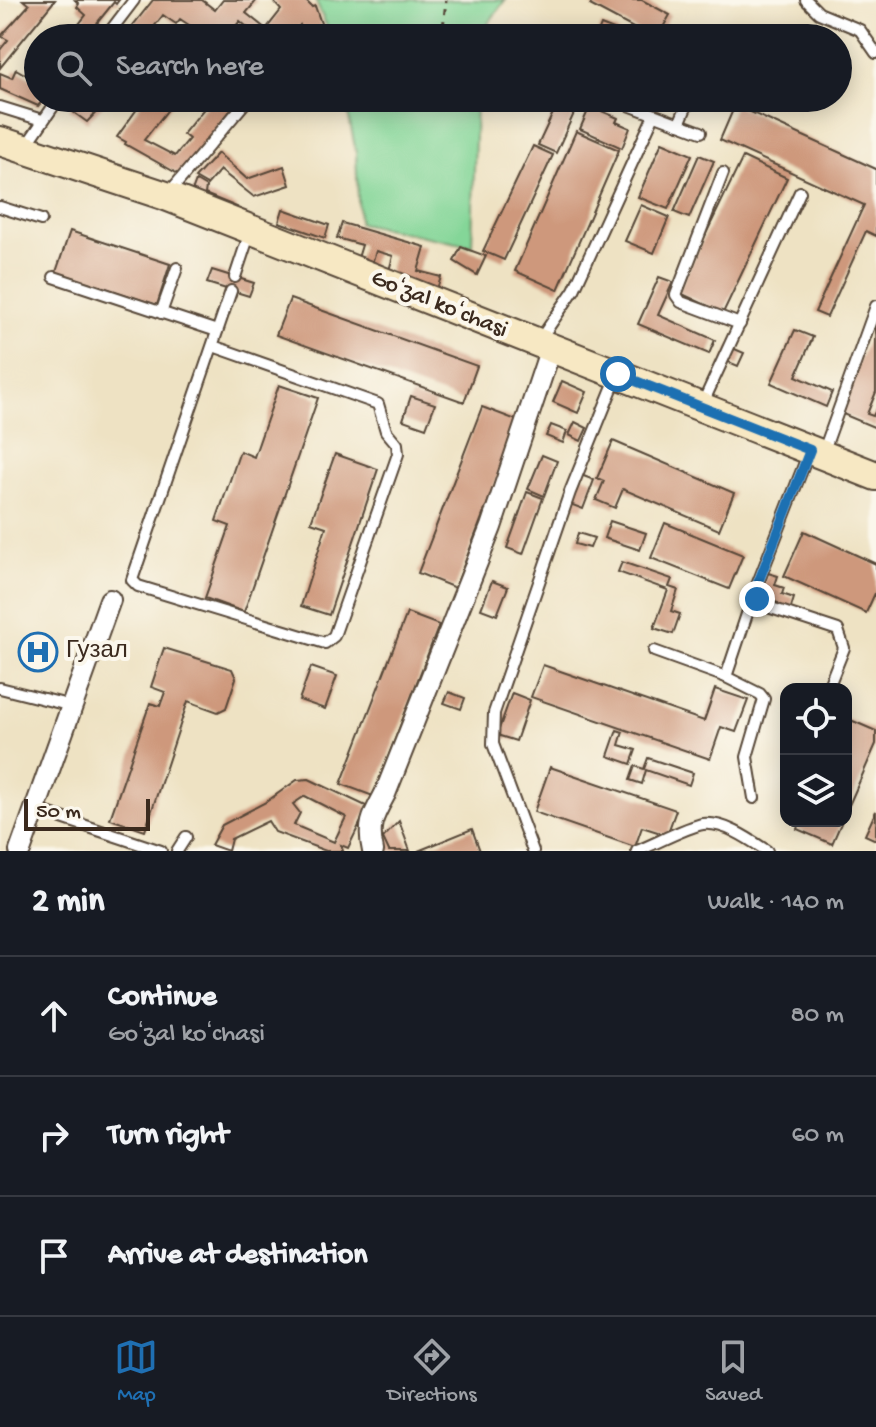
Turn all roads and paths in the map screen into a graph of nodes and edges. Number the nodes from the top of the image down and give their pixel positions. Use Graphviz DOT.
graph roads {
  1 [pos="134,0"];
  2 [pos="446,0"];
  3 [pos="806,0"];
  4 [pos="116,24"];
  5 [pos="443,24"];
  6 [pos="846,24"];
  7 [pos="852,27"];
  8 [pos="876,53"];
  9 [pos="0,107"];
  10 [pos="48,112"];
  11 [pos="237,112"];
  12 [pos="646,112"];
  13 [pos="684,112"];
  14 [pos="654,115"];
  15 [pos="42,120"];
  16 [pos="679,124"];
  17 [pos="701,132"];
  18 [pos="12,144"];
  19 [pos="723,173"];
  20 [pos="800,192"];
  21 [pos="166,196"];
  22 [pos="0,207"];
  23 [pos="41,220"];
  24 [pos="251,230"];
  25 [pos="177,268"];
  26 [pos="54,277"];
  27 [pos="235,277"];
  28 [pos="231,291"];
  29 [pos="876,306"];
  30 [pos="161,313"];
  31 [pos="740,324"];
  32 [pos="217,331"];
  33 [pos="213,346"];
  34 [pos="544,346"];
  35 [pos="618,374"];
  36 [pos="702,407"];
  37 [pos="816,452"];
  38 [pos="876,476"];
  39 [pos="754,593"];
  40 [pos="110,600"];
  41 [pos="654,651"];
  42 [pos="726,677"];
  43 [pos="830,683"];
  44 [pos="0,688"];
  45 [pos="72,706"];
  46 [pos="754,798"];
  47 [pos="35,809"];
  48 [pos="186,837"];
  49 [pos="20,851"];
  50 [pos="161,851"];
  51 [pos="177,851"];
  52 [pos="373,851"];
  53 [pos="533,851"];
  54 [pos="637,851"];
  55 [pos="767,851"];
  1 -- 4 [label="lane"];
  2 -- 5 [label="path"];
  3 -- 6 [label="lane"];
  7 -- 8 [label="lane"];
  9 -- 15 [label="lane"];
  10 -- 15 [label="lane"];
  11 -- 21 [label="lane"];
  12 -- 14 [label="lane"];
  13 -- 16 [label="lane"];
  14 -- 16 [label="lane"];
  14 -- 34 [label="lane"];
  15 -- 18 [label="lane"];
  16 -- 17 [label="lane"];
  18 -- 21 [label="street, Goʻzal koʻchasi"];
  19 -- 31 [label="lane"];
  20 -- 31 [label="lane"];
  21 -- 24 [label="street, Goʻzal koʻchasi"];
  22 -- 23 [label="lane"];
  24 -- 27 [label="lane"];
  24 -- 34 [label="street, Goʻzal koʻchasi"];
  25 -- 30 [label="lane"];
  26 -- 30 [label="lane"];
  28 -- 32 [label="lane"];
  29 -- 37 [label="lane"];
  30 -- 32 [label="lane"];
  31 -- 36 [label="lane"];
  32 -- 33 [label="lane"];
  33 -- 33 [label="lane"];
  34 -- 35 [label="street, Goʻzal koʻchasi"];
  34 -- 52 [label="street"];
  35 -- 36 [label="street, Goʻzal koʻchasi"];
  35 -- 53 [label="lane"];
  36 -- 37 [label="street, Goʻzal koʻchasi"];
  37 -- 38 [label="street, Goʻzal koʻchasi"];
  37 -- 39 [label="lane"];
  39 -- 42 [label="lane"];
  39 -- 43 [label="lane"];
  40 -- 45 [label="street"];
  41 -- 42 [label="lane"];
  42 -- 46 [label="lane"];
  44 -- 45 [label="lane"];
  45 -- 47 [label="street"];
  47 -- 49 [label="street"];
  47 -- 50 [label="lane"];
  48 -- 51 [label="lane"];
  54 -- 55 [label="lane"];
}
